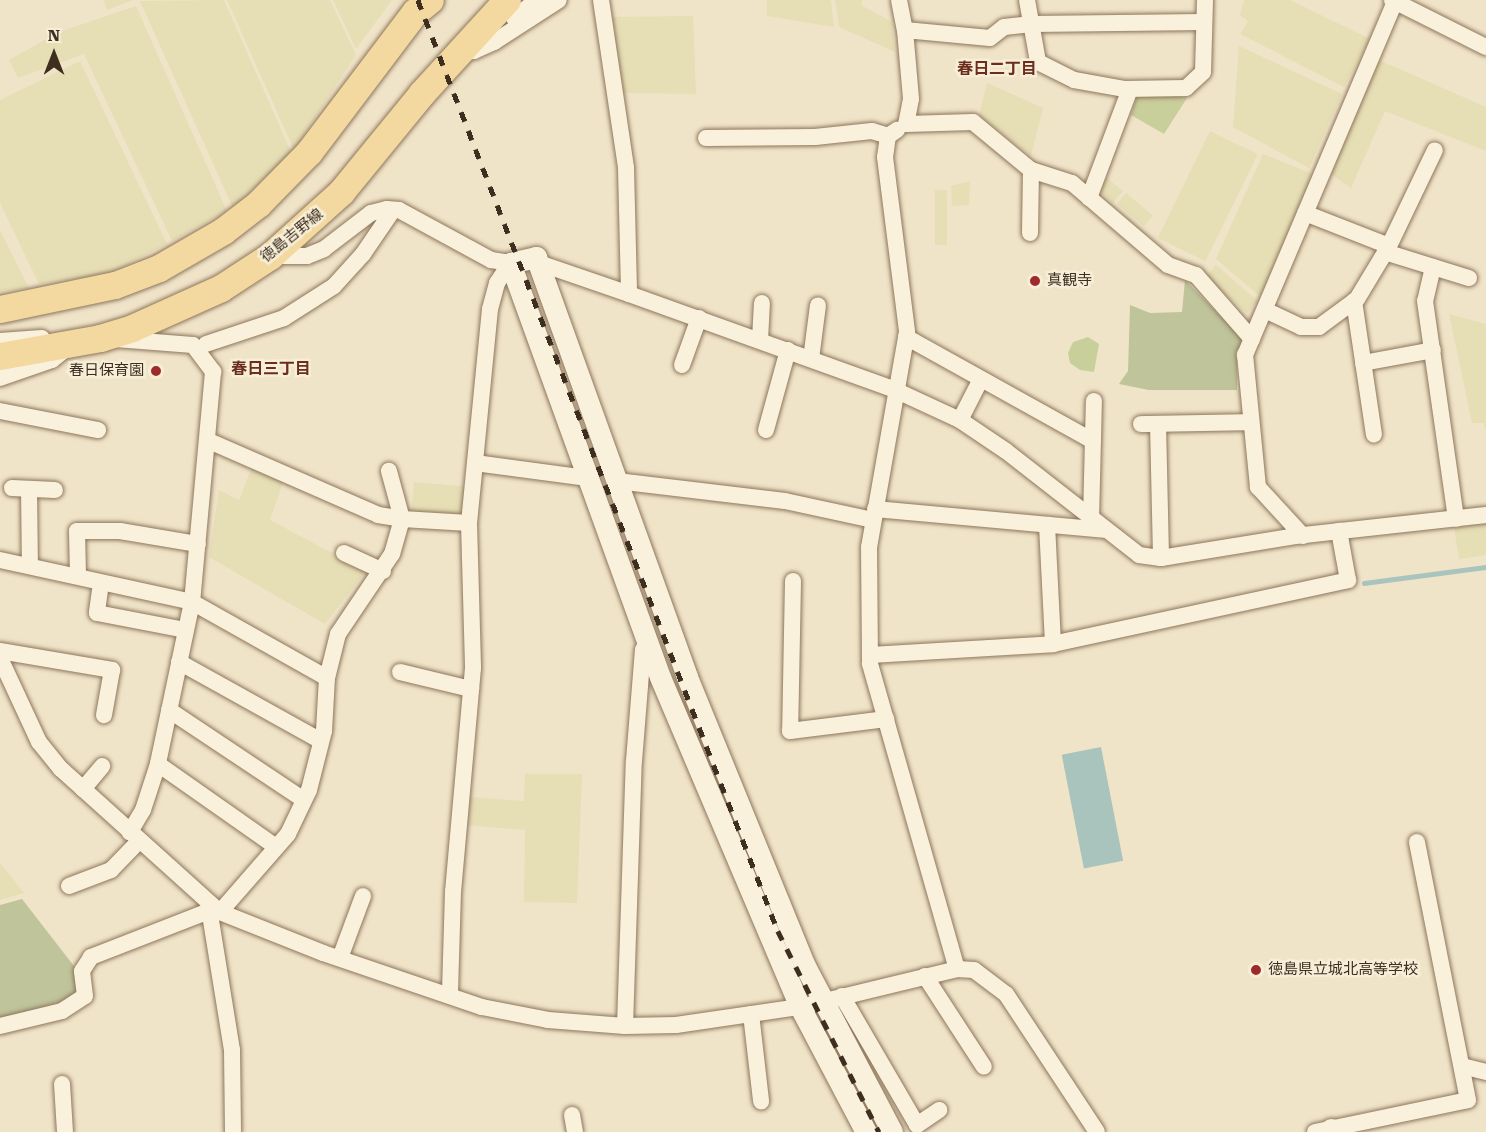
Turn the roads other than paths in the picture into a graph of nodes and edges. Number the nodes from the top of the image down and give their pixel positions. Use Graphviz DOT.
graph roads {
  1 [pos="408,0"];
  2 [pos="430,0"];
  3 [pos="507,0"];
  4 [pos="537,0"];
  5 [pos="559,0"];
  6 [pos="601,0"];
  7 [pos="899,0"];
  8 [pos="1027,0"];
  9 [pos="1205,0"];
  10 [pos="1394,1"];
  11 [pos="1204,22"];
  12 [pos="1032,24"];
  13 [pos="905,30"];
  14 [pos="494,42"];
  15 [pos="1486,47"];
  16 [pos="459,52"];
  17 [pos="1130,89"];
  18 [pos="343,104"];
  19 [pos="906,124"];
  20 [pos="888,136"];
  21 [pos="706,138"];
  22 [pos="1435,150"];
  23 [pos="1031,170"];
  24 [pos="1089,198"];
  25 [pos="393,210"];
  26 [pos="1305,213"];
  27 [pos="1030,233"];
  28 [pos="1387,249"];
  29 [pos="270,256"];
  30 [pos="537,260"];
  31 [pos="510,263"];
  32 [pos="1433,267"];
  33 [pos="1469,278"];
  34 [pos="628,294"];
  35 [pos="1354,302"];
  36 [pos="762,303"];
  37 [pos="818,305"];
  38 [pos="0,309"];
  39 [pos="1264,310"];
  40 [pos="699,318"];
  41 [pos="906,337"];
  42 [pos="100,338"];
  43 [pos="1252,339"];
  44 [pos="760,340"];
  45 [pos="0,341"];
  46 [pos="72,343"];
  47 [pos="206,344"];
  48 [pos="788,350"];
  49 [pos="1433,350"];
  50 [pos="0,356"];
  51 [pos="811,359"];
  52 [pos="1363,363"];
  53 [pos="682,365"];
  54 [pos="0,378"];
  55 [pos="981,379"];
  56 [pos="895,390"];
  57 [pos="1094,401"];
  58 [pos="0,411"];
  59 [pos="960,420"];
  60 [pos="1251,422"];
  61 [pos="98,429"];
  62 [pos="766,430"];
  63 [pos="1374,435"];
  64 [pos="209,441"];
  65 [pos="1093,441"];
  66 [pos="475,463"];
  67 [pos="389,471"];
  68 [pos="588,478"];
  69 [pos="617,481"];
  70 [pos="55,490"];
  71 [pos="874,514"];
  72 [pos="1486,515"];
  73 [pos="402,519"];
  74 [pos="1456,519"];
  75 [pos="469,523"];
  76 [pos="1047,525"];
  77 [pos="1098,525"];
  78 [pos="1339,531"];
  79 [pos="1303,536"];
  80 [pos="198,544"];
  81 [pos="344,553"];
  82 [pos="1161,558"];
  83 [pos="0,560"];
  84 [pos="30,566"];
  85 [pos="383,571"];
  86 [pos="78,575"];
  87 [pos="793,581"];
  88 [pos="101,583"];
  89 [pos="192,602"];
  90 [pos="185,630"];
  91 [pos="648,641"];
  92 [pos="1053,644"];
  93 [pos="0,651"];
  94 [pos="870,655"];
  95 [pos="0,658"];
  96 [pos="179,662"];
  97 [pos="400,672"];
  98 [pos="327,678"];
  99 [pos="471,689"];
  100 [pos="170,710"];
  101 [pos="104,715"];
  102 [pos="886,719"];
  103 [pos="321,741"];
  104 [pos="158,764"];
  105 [pos="102,766"];
  106 [pos="83,789"];
  107 [pos="304,800"];
  108 [pos="134,837"];
  109 [pos="1417,842"];
  110 [pos="276,847"];
  111 [pos="69,886"];
  112 [pos="363,896"];
  113 [pos="213,908"];
  114 [pos="340,958"];
  115 [pos="957,969"];
  116 [pos="925,976"];
  117 [pos="450,993"];
  118 [pos="833,998"];
  119 [pos="800,1007"];
  120 [pos="751,1014"];
  121 [pos="0,1026"];
  122 [pos="625,1026"];
  123 [pos="1462,1066"];
  124 [pos="984,1067"];
  125 [pos="1486,1072"];
  126 [pos="62,1084"];
  127 [pos="761,1101"];
  128 [pos="939,1110"];
  129 [pos="572,1115"];
  130 [pos="1093,1131"];
  131 [pos="1326,1131"];
  132 [pos="65,1132"];
  133 [pos="233,1132"];
  134 [pos="574,1132"];
  135 [pos="866,1132"];
  136 [pos="892,1132"];
  1 -- 18 [label="main road"];
  2 -- 18 [label="main road"];
  3 -- 16 [label="main road, 徳島吉野線"];
  4 -- 14 [label="street"];
  5 -- 14 [label="street"];
  6 -- 34 [label="street"];
  7 -- 13 [label="street"];
  8 -- 12 [label="street"];
  9 -- 11 [label="street"];
  10 -- 15 [label="street"];
  10 -- 26 [label="street"];
  11 -- 12 [label="street"];
  11 -- 17 [label="street"];
  12 -- 13 [label="street"];
  12 -- 17 [label="street"];
  13 -- 19 [label="street"];
  14 -- 16 [label="street"];
  16 -- 29 [label="main road, 徳島吉野線"];
  17 -- 24 [label="street"];
  18 -- 38 [label="main road"];
  19 -- 20 [label="street"];
  19 -- 23 [label="street"];
  20 -- 21 [label="street"];
  20 -- 41 [label="street"];
  22 -- 28 [label="street"];
  23 -- 24 [label="street"];
  23 -- 27 [label="street"];
  24 -- 43 [label="street"];
  25 -- 29 [label="street"];
  25 -- 31 [label="street"];
  25 -- 47 [label="street"];
  26 -- 28 [label="street"];
  26 -- 39 [label="street"];
  28 -- 32 [label="street"];
  28 -- 35 [label="street"];
  29 -- 42 [label="main road, 徳島吉野線"];
  30 -- 31 [label="street"];
  30 -- 34 [label="street"];
  30 -- 69 [label="street"];
  31 -- 66 [label="street"];
  31 -- 68 [label="street"];
  32 -- 33 [label="street"];
  32 -- 49 [label="street"];
  34 -- 40 [label="street"];
  35 -- 39 [label="street"];
  35 -- 52 [label="street"];
  36 -- 44 [label="street"];
  37 -- 51 [label="street"];
  39 -- 43 [label="street"];
  40 -- 44 [label="street"];
  40 -- 53 [label="street"];
  41 -- 55 [label="street"];
  41 -- 56 [label="street"];
  42 -- 46 [label="main road, 徳島吉野線"];
  42 -- 64 [label="street"];
  43 -- 60 [label="street"];
  44 -- 48 [label="street"];
  45 -- 46 [label="street"];
  46 -- 50 [label="main road, 徳島吉野線"];
  46 -- 54 [label="street"];
  48 -- 51 [label="street"];
  48 -- 62 [label="street"];
  49 -- 52 [label="street"];
  49 -- 74 [label="street"];
  51 -- 56 [label="street"];
  52 -- 63 [label="street"];
  55 -- 59 [label="street"];
  55 -- 65 [label="street"];
  56 -- 59 [label="street"];
  56 -- 71 [label="street"];
  57 -- 65 [label="street"];
  58 -- 61 [label="street"];
  59 -- 77 [label="street"];
  60 -- 79 [label="street"];
  60 -- 82 [label="street"];
  64 -- 73 [label="street"];
  64 -- 80 [label="street"];
  65 -- 77 [label="street"];
  66 -- 68 [label="street"];
  66 -- 75 [label="street"];
  67 -- 73 [label="street"];
  68 -- 91 [label="street"];
  69 -- 71 [label="street"];
  69 -- 118 [label="street"];
  70 -- 84 [label="street"];
  71 -- 76 [label="street"];
  71 -- 94 [label="street"];
  72 -- 74 [label="street"];
  73 -- 75 [label="street"];
  73 -- 85 [label="street"];
  74 -- 78 [label="street"];
  75 -- 99 [label="street"];
  76 -- 77 [label="street"];
  76 -- 92 [label="street"];
  77 -- 82 [label="street"];
  78 -- 79 [label="street"];
  78 -- 92 [label="street"];
  79 -- 82 [label="street"];
  80 -- 86 [label="street"];
  80 -- 89 [label="street"];
  81 -- 85 [label="street"];
  83 -- 84 [label="street"];
  84 -- 86 [label="street"];
  85 -- 98 [label="street"];
  86 -- 88 [label="street"];
  87 -- 102 [label="street"];
  88 -- 89 [label="street"];
  88 -- 90 [label="street"];
  89 -- 90 [label="street"];
  89 -- 98 [label="street"];
  90 -- 96 [label="street"];
  91 -- 119 [label="street"];
  91 -- 122 [label="street"];
  92 -- 94 [label="street"];
  93 -- 101 [label="street"];
  94 -- 102 [label="street"];
  95 -- 106 [label="street"];
  96 -- 100 [label="street"];
  96 -- 103 [label="street"];
  97 -- 99 [label="street"];
  98 -- 103 [label="street"];
  99 -- 117 [label="street"];
  100 -- 104 [label="street"];
  100 -- 107 [label="street"];
  102 -- 115 [label="street"];
  103 -- 107 [label="street"];
  104 -- 108 [label="street"];
  104 -- 110 [label="street"];
  105 -- 106 [label="street"];
  106 -- 108 [label="street"];
  107 -- 110 [label="street"];
  108 -- 111 [label="street"];
  108 -- 113 [label="street"];
  109 -- 123 [label="street"];
  110 -- 113 [label="street"];
  112 -- 114 [label="street"];
  113 -- 114 [label="street"];
  113 -- 121 [label="street"];
  113 -- 133 [label="street"];
  114 -- 117 [label="street"];
  115 -- 116 [label="street"];
  115 -- 130 [label="street"];
  116 -- 118 [label="street"];
  116 -- 124 [label="street"];
  117 -- 122 [label="street"];
  118 -- 119 [label="street"];
  118 -- 128 [label="street"];
  118 -- 136 [label="street"];
  119 -- 120 [label="street"];
  119 -- 135 [label="street"];
  120 -- 122 [label="street"];
  120 -- 127 [label="street"];
  123 -- 125 [label="street"];
  123 -- 131 [label="street"];
  126 -- 132 [label="street"];
  129 -- 134 [label="street"];
}
